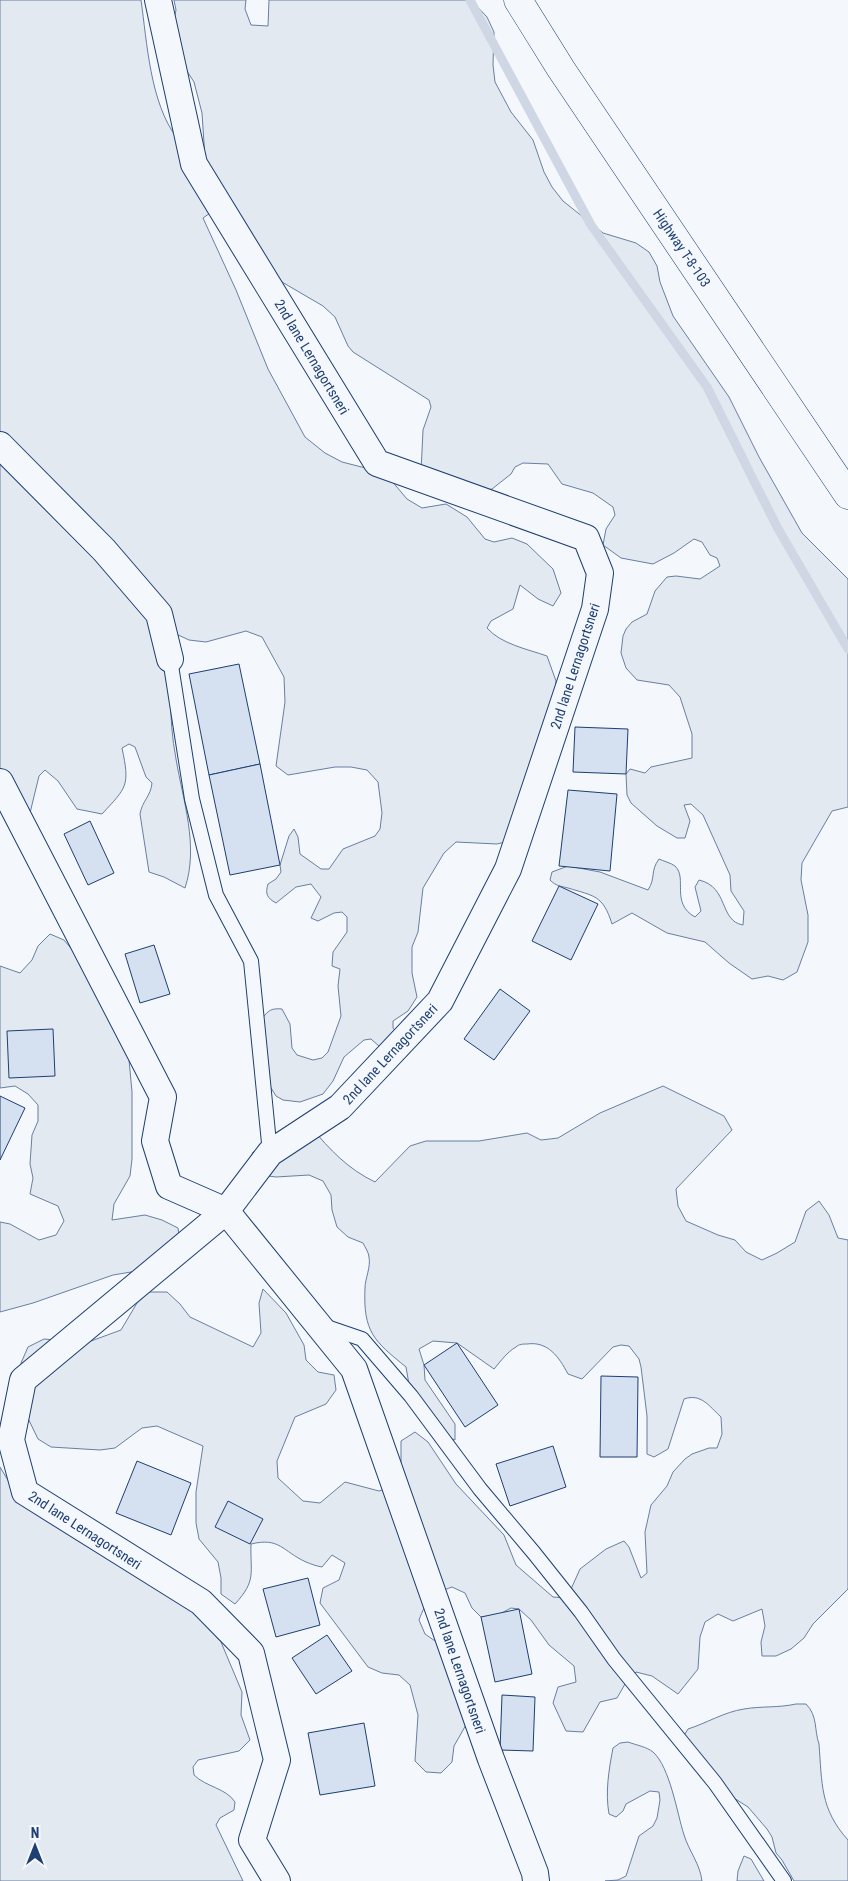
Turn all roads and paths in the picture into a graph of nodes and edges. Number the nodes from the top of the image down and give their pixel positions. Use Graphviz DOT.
graph roads {
  1 [pos="158,0"];
  2 [pos="518,0"];
  3 [pos="0,445"];
  4 [pos="848,495"];
  5 [pos="170,659"];
  6 [pos="0,782"];
  7 [pos="270,1153"];
  8 [pos="226,1211"];
  9 [pos="316,1323"];
  10 [pos="277,1881"];
  11 [pos="536,1881"];
  12 [pos="784,1881"];
  1 -- 7 [label="street, 2nd lane Lernagortsneri"];
  2 -- 4 [label="street, Highway T-8-103"];
  3 -- 5 [label="street"];
  5 -- 7 [label="lane"];
  6 -- 8 [label="street, 2nd lane Lernagortsneri"];
  7 -- 8 [label="street, 2nd lane Lernagortsneri"];
  8 -- 9 [label="street, 2nd lane Lernagortsneri"];
  8 -- 10 [label="street, 2nd lane Lernagortsneri"];
  9 -- 11 [label="street, 2nd lane Lernagortsneri"];
  9 -- 12 [label="lane"];
}
